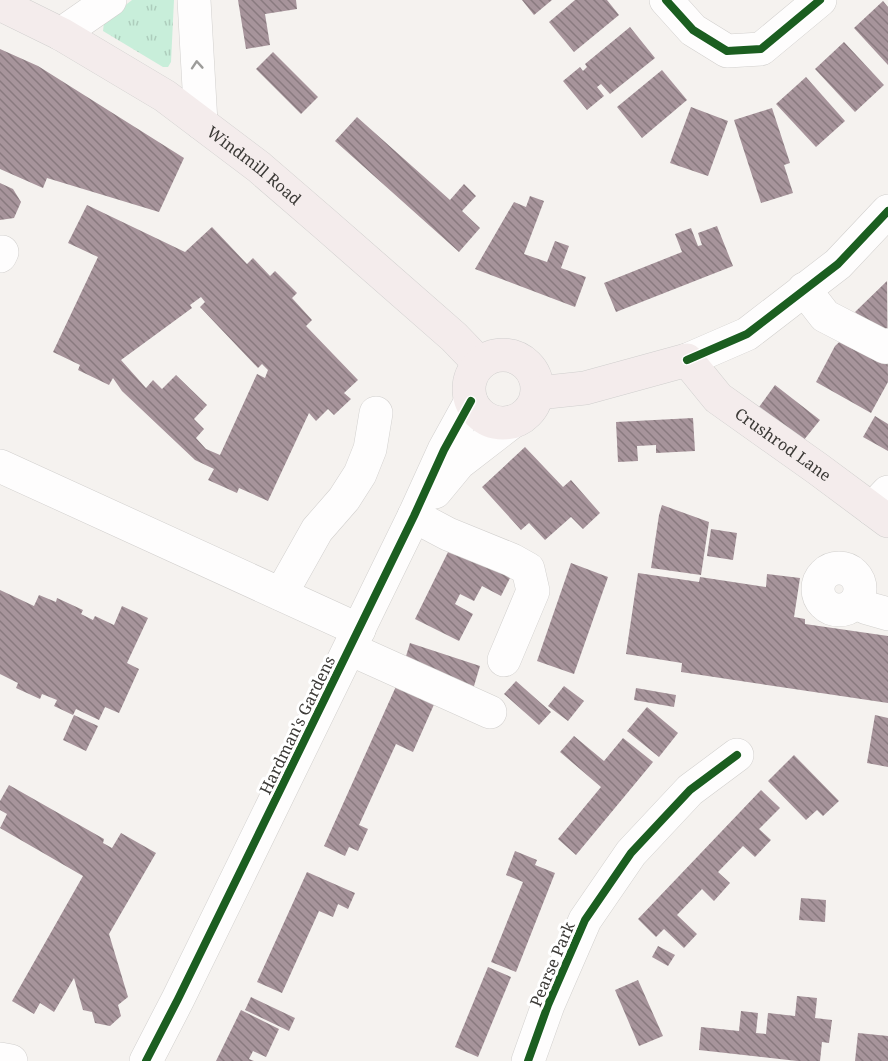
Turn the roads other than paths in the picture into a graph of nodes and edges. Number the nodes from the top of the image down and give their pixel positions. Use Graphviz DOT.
graph roads {
  1 [pos="110,0"];
  2 [pos="194,0"];
  3 [pos="666,0"];
  4 [pos="820,0"];
  5 [pos="0,4"];
  6 [pos="61,34"];
  7 [pos="201,123"];
  8 [pos="882,229"];
  9 [pos="804,290"];
  10 [pos="888,345"];
  11 [pos="687,360"];
  12 [pos="479,363"];
  13 [pos="538,393"];
  14 [pos="471,401"];
  15 [pos="376,412"];
  16 [pos="512,422"];
  17 [pos="0,466"];
  18 [pos="883,507"];
  19 [pos="414,516"];
  20 [pos="281,594"];
  21 [pos="856,602"];
  22 [pos="888,614"];
  23 [pos="354,639"];
  24 [pos="504,660"];
  25 [pos="490,712"];
  26 [pos="737,755"];
  27 [pos="0,1059"];
  28 [pos="11,1061"];
  29 [pos="146,1061"];
  30 [pos="528,1061"];
  1 -- 6 [label="street"];
  7 -- 2 [label="street, one-way"];
  3 -- 4 [label="street"];
  5 -- 6 [label="main road, Windmill Road"];
  6 -- 7 [label="main road, Windmill Road"];
  7 -- 12 [label="main road, Windmill Road"];
  8 -- 9 [label="street"];
  9 -- 10 [label="street"];
  9 -- 11 [label="street"];
  11 -- 13 [label="main road"];
  11 -- 18 [label="main road, Crushrod Lane"];
  12 -- 13 [label="main road"];
  12 -- 14 [label="main road"];
  13 -- 16 [label="main road"];
  14 -- 16 [label="main road"];
  14 -- 19 [label="street, Hardman's Gardens"];
  15 -- 20 [label="street"];
  16 -- 19 [label="street, Hardman's Gardens"];
  17 -- 20 [label="street"];
  19 -- 23 [label="street, Hardman's Gardens"];
  19 -- 24 [label="street"];
  20 -- 23 [label="street"];
  21 -- 22 [label="street"];
  23 -- 25 [label="street"];
  23 -- 29 [label="street, Hardman's Gardens"];
  26 -- 30 [label="street, Pearse Park"];
  27 -- 28 [label="street"];
}
